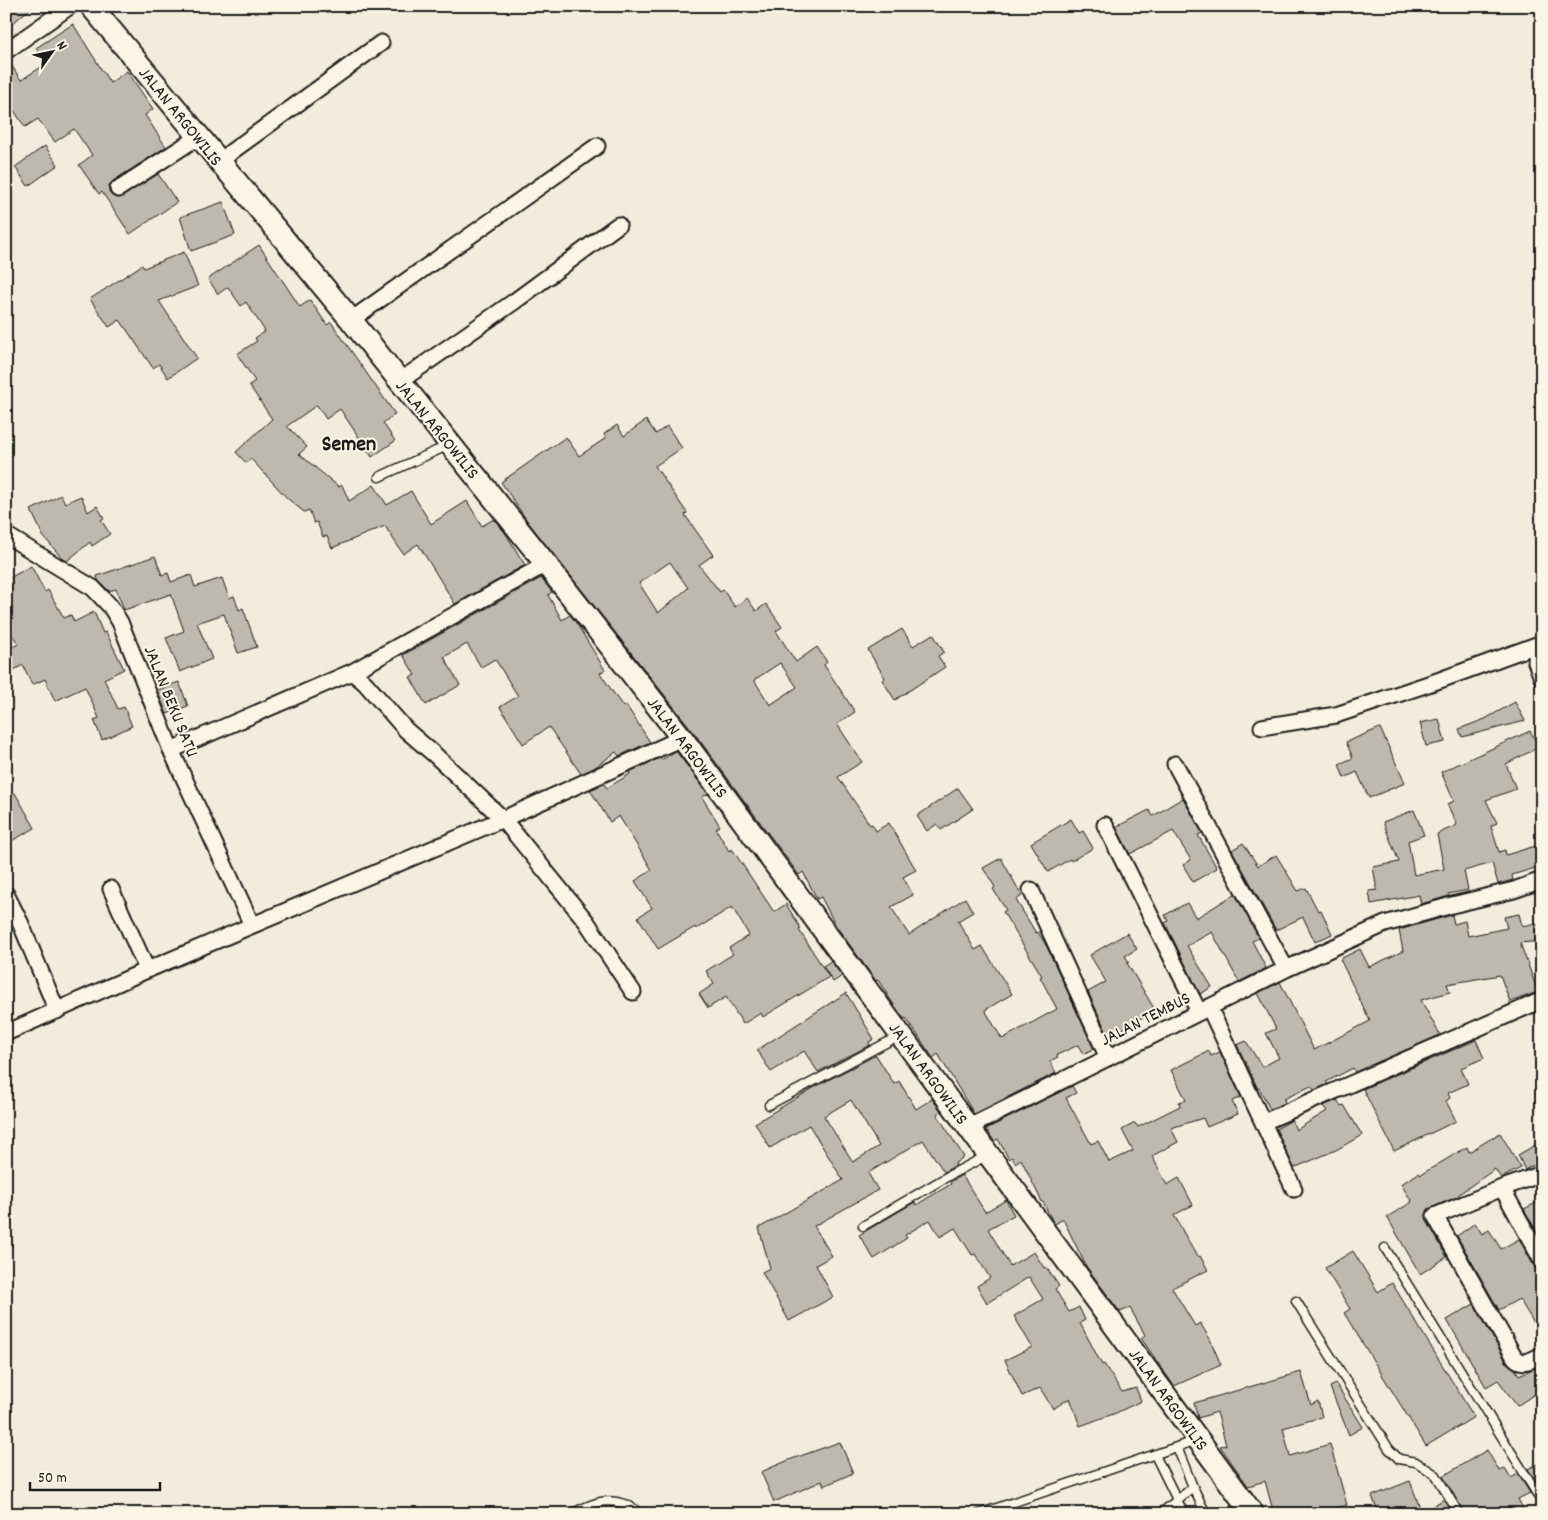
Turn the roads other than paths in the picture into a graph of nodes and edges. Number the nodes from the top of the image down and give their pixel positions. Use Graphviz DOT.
graph roads {
  1 [pos="70,6"];
  2 [pos="91,6"];
  3 [pos="381,43"];
  4 [pos="6,51"];
  5 [pos="198,137"];
  6 [pos="597,146"];
  7 [pos="220,163"];
  8 [pos="118,189"];
  9 [pos="618,225"];
  10 [pos="351,320"];
  11 [pos="400,381"];
  12 [pos="451,444"];
  13 [pos="379,477"];
  14 [pos="6,535"];
  15 [pos="546,564"];
  16 [pos="1539,645"];
  17 [pos="352,672"];
  18 [pos="1542,678"];
  19 [pos="1262,727"];
  20 [pos="682,738"];
  21 [pos="171,750"];
  22 [pos="1175,764"];
  23 [pos="503,819"];
  24 [pos="1105,825"];
  25 [pos="1542,880"];
  26 [pos="112,889"];
  27 [pos="1031,890"];
  28 [pos="6,894"];
  29 [pos="252,925"];
  30 [pos="1286,969"];
  31 [pos="146,970"];
  32 [pos="633,992"];
  33 [pos="1542,1000"];
  34 [pos="1204,1010"];
  35 [pos="56,1011"];
  36 [pos="6,1033"];
  37 [pos="901,1035"];
  38 [pos="1108,1058"];
  39 [pos="769,1104"];
  40 [pos="1264,1122"];
  41 [pos="969,1127"];
  42 [pos="990,1154"];
  43 [pos="1542,1174"];
  44 [pos="1502,1188"];
  45 [pos="1294,1189"];
  46 [pos="863,1226"];
  47 [pos="1385,1248"];
  48 [pos="1542,1261"];
  49 [pos="1296,1301"];
  50 [pos="1542,1355"];
  51 [pos="1198,1439"];
  52 [pos="1177,1447"];
  53 [pos="1155,1455"];
  54 [pos="1193,1487"];
  55 [pos="1176,1498"];
  56 [pos="1542,1502"];
  57 [pos="571,1514"];
  58 [pos="639,1514"];
  59 [pos="979,1514"];
  60 [pos="1160,1514"];
  61 [pos="1184,1514"];
  62 [pos="1206,1514"];
  63 [pos="1253,1514"];
  64 [pos="1459,1514"];
  1 -- 4 [label="street"];
  2 -- 5 [label="street, JALAN ARGOWILIS"];
  3 -- 7 [label="street"];
  5 -- 7 [label="street, JALAN ARGOWILIS"];
  5 -- 8 [label="street"];
  6 -- 10 [label="street"];
  7 -- 10 [label="street, JALAN ARGOWILIS"];
  9 -- 11 [label="street"];
  10 -- 11 [label="street, JALAN ARGOWILIS"];
  11 -- 12 [label="street, JALAN ARGOWILIS"];
  12 -- 13 [label="lane"];
  12 -- 15 [label="street, JALAN ARGOWILIS"];
  14 -- 21 [label="street, JALAN BEKU SATU"];
  15 -- 17 [label="street"];
  15 -- 20 [label="street, JALAN ARGOWILIS"];
  16 -- 18 [label="street"];
  16 -- 19 [label="street"];
  17 -- 21 [label="street"];
  17 -- 23 [label="street"];
  20 -- 23 [label="street"];
  20 -- 37 [label="street, JALAN ARGOWILIS"];
  21 -- 29 [label="street, JALAN BEKU SATU"];
  22 -- 30 [label="street"];
  23 -- 29 [label="street"];
  23 -- 32 [label="street"];
  24 -- 34 [label="street"];
  25 -- 30 [label="street, JALAN TEMBUS"];
  26 -- 31 [label="street"];
  27 -- 38 [label="street"];
  28 -- 35 [label="street"];
  29 -- 31 [label="street"];
  30 -- 34 [label="street, JALAN TEMBUS"];
  31 -- 35 [label="street"];
  33 -- 40 [label="street"];
  34 -- 38 [label="street, JALAN TEMBUS"];
  34 -- 40 [label="street"];
  35 -- 36 [label="street"];
  37 -- 39 [label="lane"];
  37 -- 41 [label="street, JALAN ARGOWILIS"];
  38 -- 41 [label="street, JALAN TEMBUS"];
  40 -- 45 [label="street"];
  41 -- 42 [label="street, JALAN ARGOWILIS"];
  42 -- 46 [label="lane"];
  42 -- 51 [label="street, JALAN ARGOWILIS"];
  43 -- 44 [label="street"];
  44 -- 48 [label="street"];
  44 -- 50 [label="street"];
  47 -- 56 [label="lane"];
  49 -- 64 [label="lane"];
  51 -- 52 [label="lane"];
  51 -- 63 [label="street, JALAN ARGOWILIS"];
  52 -- 53 [label="lane"];
  52 -- 54 [label="lane"];
  53 -- 55 [label="lane"];
  53 -- 59 [label="lane"];
  54 -- 55 [label="lane"];
  54 -- 62 [label="lane"];
  55 -- 60 [label="lane"];
  55 -- 61 [label="lane"];
  57 -- 58 [label="lane"];
}
